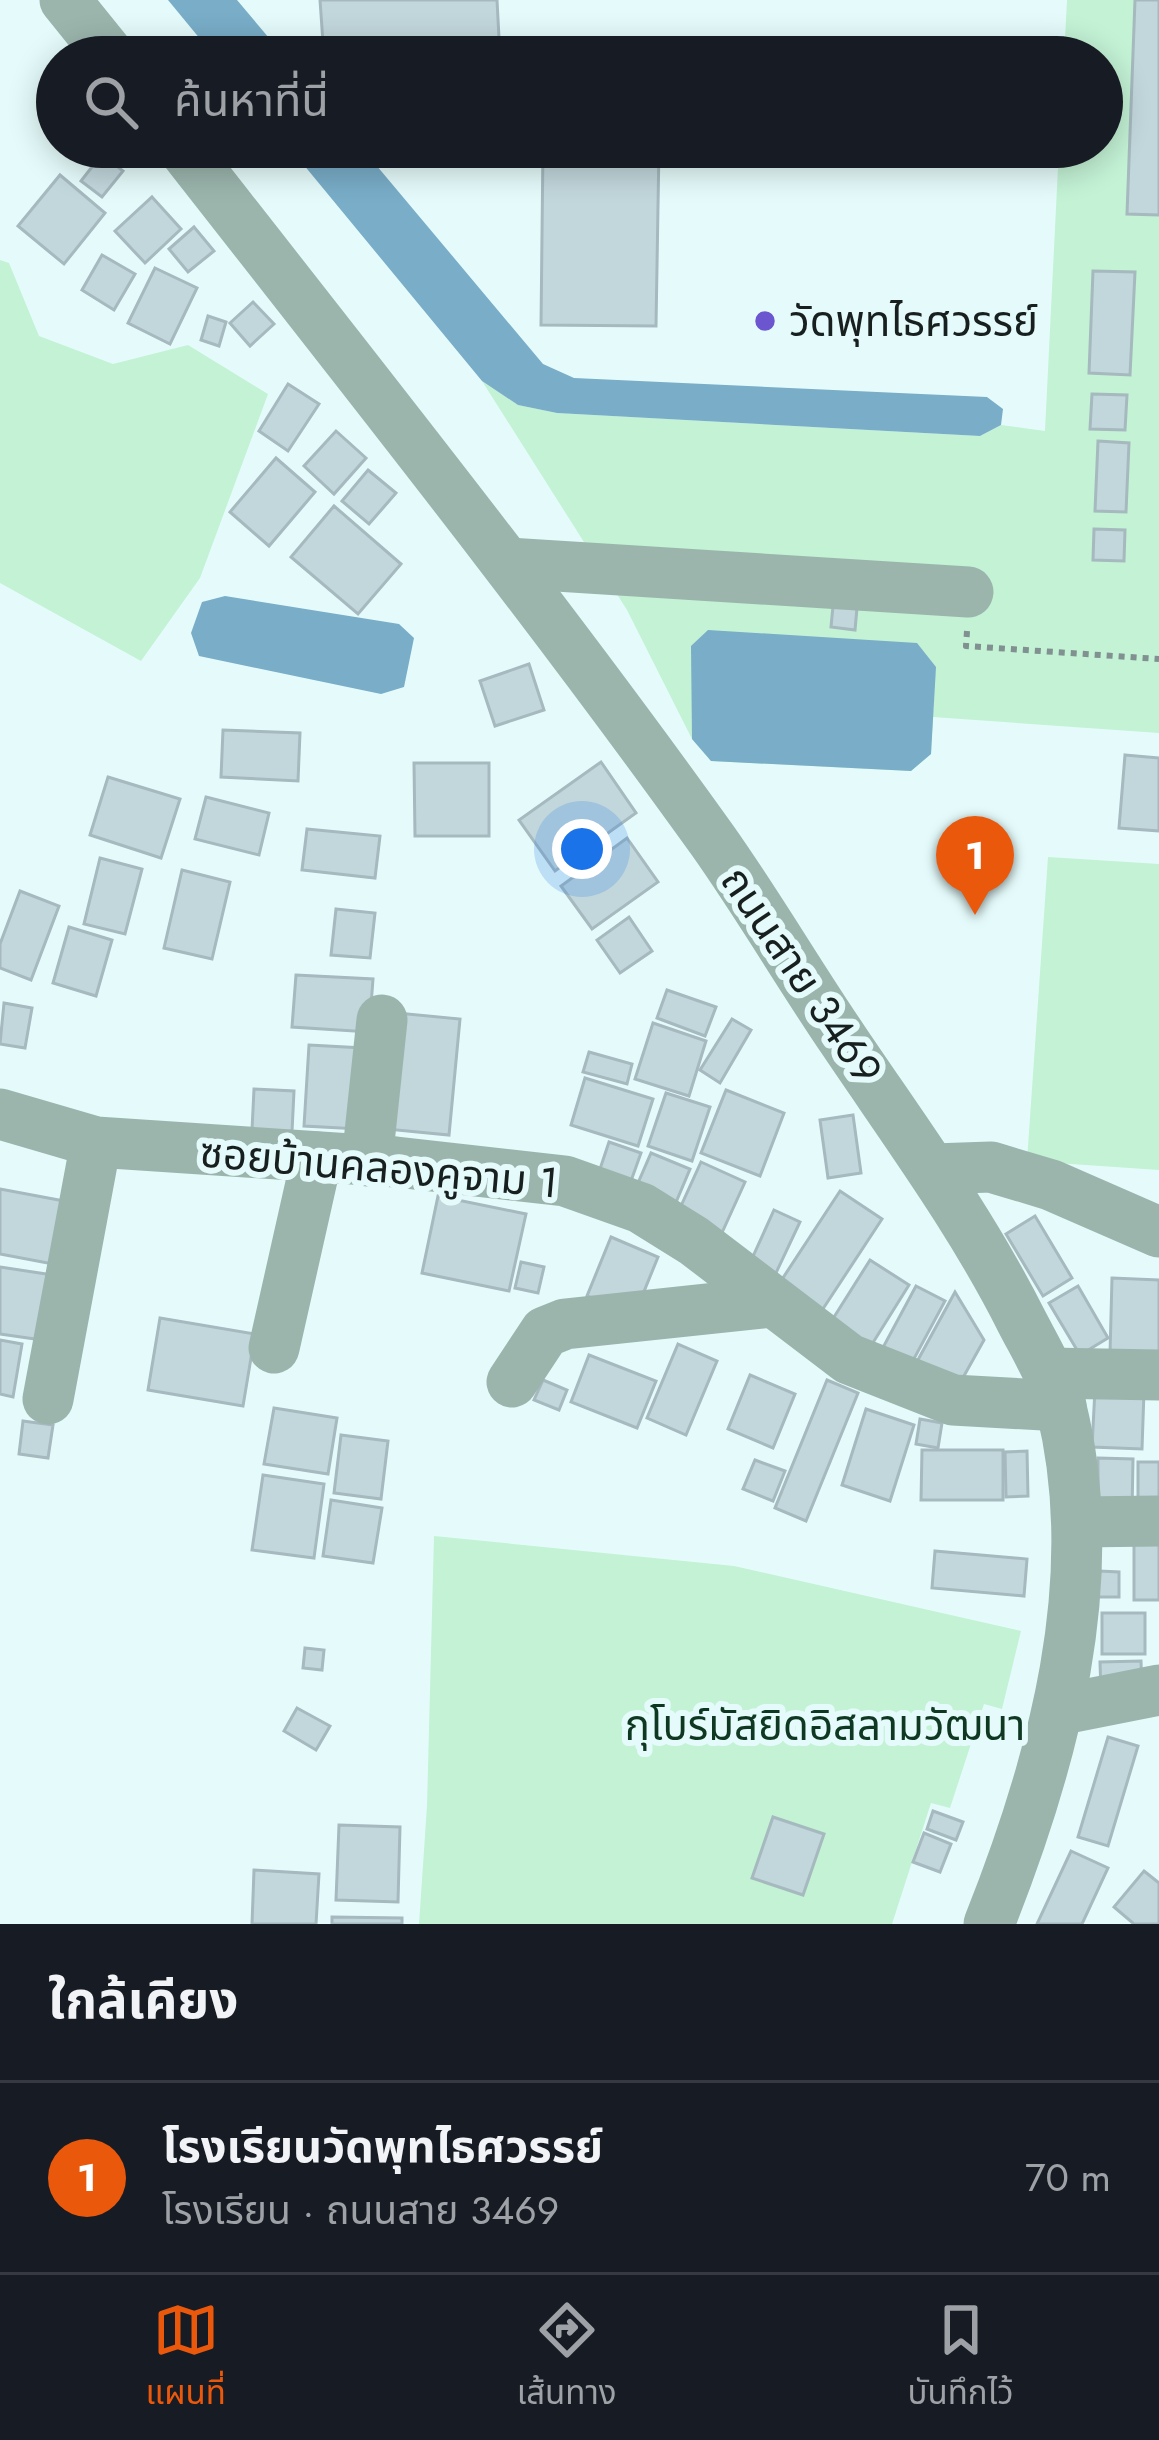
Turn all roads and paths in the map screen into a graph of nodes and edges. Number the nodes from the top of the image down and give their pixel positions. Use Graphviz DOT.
graph roads {
  1 [pos="65,0"];
  2 [pos="94,36"];
  3 [pos="198,168"];
  4 [pos="508,563"];
  5 [pos="968,592"];
  6 [pos="1159,658"];
  7 [pos="382,1020"];
  8 [pos="0,1114"];
  9 [pos="96,1142"];
  10 [pos="342,1159"];
  11 [pos="933,1169"];
  12 [pos="1159,1232"];
  13 [pos="772,1302"];
  14 [pos="274,1348"];
  15 [pos="1159,1375"];
  16 [pos="512,1382"];
  17 [pos="1054,1389"];
  18 [pos="48,1399"];
  19 [pos="1159,1521"];
  20 [pos="1078,1522"];
  21 [pos="1159,1690"];
  22 [pos="1058,1710"];
  23 [pos="989,1924"];
  1 -- 2 [label="street"];
  3 -- 4 [label="street, ถนนสาย 3469"];
  4 -- 5 [label="street"];
  4 -- 11 [label="street, ถนนสาย 3469"];
  5 -- 6 [label="path"];
  7 -- 10 [label="street"];
  8 -- 9 [label="street, ซอยบ้านคลองคูจาม 1"];
  9 -- 10 [label="street, ซอยบ้านคลองคูจาม 1"];
  9 -- 18 [label="street"];
  10 -- 13 [label="street, ซอยบ้านคลองคูจาม 1"];
  10 -- 14 [label="street"];
  11 -- 12 [label="street"];
  11 -- 17 [label="street, ถนนสาย 3469"];
  13 -- 16 [label="street"];
  13 -- 17 [label="street, ซอยบ้านคลองคูจาม 1"];
  15 -- 17 [label="street, ซอยบ้านคลองคูจาม 1"];
  17 -- 20 [label="street, ถนนสาย 3469"];
  19 -- 20 [label="street"];
  20 -- 22 [label="street, ถนนสาย 3469"];
  21 -- 22 [label="street"];
  22 -- 23 [label="street, ถนนสาย 3469"];
}
